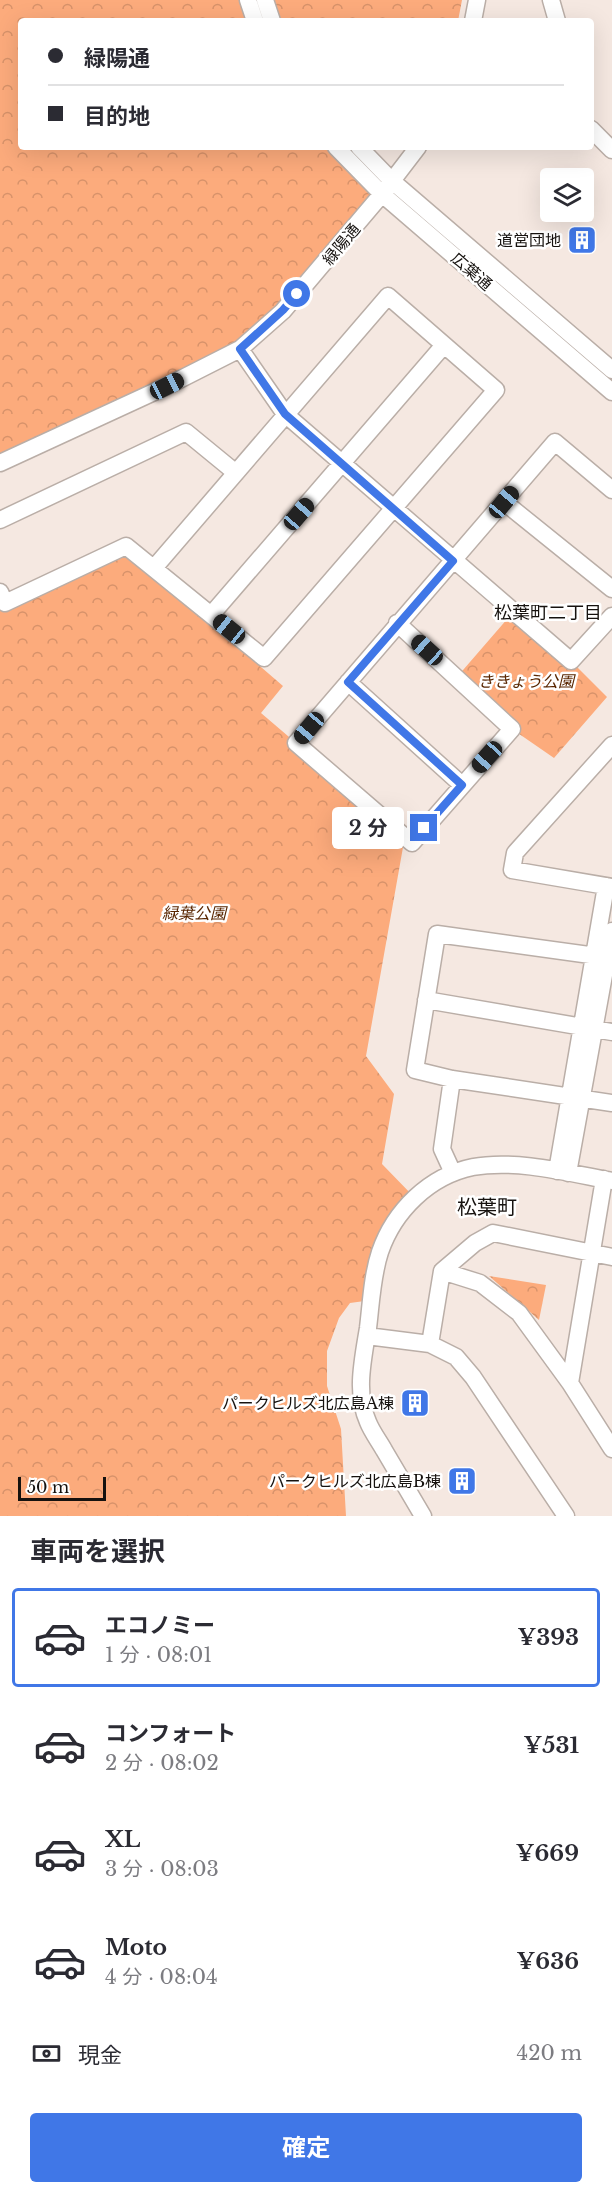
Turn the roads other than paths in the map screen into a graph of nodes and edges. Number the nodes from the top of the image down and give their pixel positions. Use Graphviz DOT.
graph roads {
  1 [pos="248,0"];
  2 [pos="265,0"];
  3 [pos="477,0"];
  4 [pos="550,0"];
  5 [pos="254,18"];
  6 [pos="272,18"];
  7 [pos="474,18"];
  8 [pos="556,18"];
  9 [pos="594,132"];
  10 [pos="340,150"];
  11 [pos="361,150"];
  12 [pos="416,150"];
  13 [pos="612,150"];
  14 [pos="387,187"];
  15 [pos="444,345"];
  16 [pos="240,349"];
  17 [pos="612,370"];
  18 [pos="612,392"];
  19 [pos="285,414"];
  20 [pos="0,463"];
  21 [pos="343,464"];
  22 [pos="236,473"];
  23 [pos="612,490"];
  24 [pos="504,502"];
  25 [pos="393,509"];
  26 [pos="0,520"];
  27 [pos="453,561"];
  28 [pos="154,568"];
  29 [pos="612,589"];
  30 [pos="0,592"];
  31 [pos="211,615"];
  32 [pos="612,616"];
  33 [pos="397,623"];
  34 [pos="348,682"];
  35 [pos="612,746"];
  36 [pos="462,785"];
  37 [pos="609,886"];
  38 [pos="612,931"];
  39 [pos="604,957"];
  40 [pos="426,1000"];
  41 [pos="588,1028"];
  42 [pos="612,1032"];
  43 [pos="452,1079"];
  44 [pos="576,1096"];
  45 [pos="612,1103"];
  46 [pos="562,1172"];
  47 [pos="453,1173"];
  48 [pos="608,1180"];
  49 [pos="592,1254"];
  50 [pos="612,1257"];
  51 [pos="442,1271"];
  52 [pos="367,1336"];
  53 [pos="430,1344"];
  54 [pos="570,1383"];
  55 [pos="612,1449"];
  56 [pos="423,1516"];
  57 [pos="566,1516"];
  1 -- 5 [label="street"];
  2 -- 6 [label="street"];
  3 -- 7 [label="street"];
  4 -- 8 [label="street"];
  9 -- 13 [label="street"];
  10 -- 14 [label="street, 広葉通"];
  11 -- 14 [label="street, 広葉通"];
  12 -- 14 [label="street, 緑陽通"];
  14 -- 16 [label="street, 緑陽通"];
  14 -- 17 [label="street, 広葉通"];
  14 -- 18 [label="street, 広葉通"];
  15 -- 19 [label="street"];
  15 -- 21 [label="street"];
  15 -- 25 [label="street"];
  16 -- 19 [label="street"];
  16 -- 20 [label="street, 緑陽通"];
  19 -- 21 [label="street"];
  19 -- 22 [label="street"];
  21 -- 25 [label="street"];
  21 -- 31 [label="street"];
  22 -- 26 [label="street"];
  22 -- 28 [label="street"];
  23 -- 24 [label="street"];
  24 -- 27 [label="street"];
  24 -- 29 [label="street"];
  25 -- 27 [label="street"];
  25 -- 31 [label="street"];
  27 -- 32 [label="street"];
  27 -- 33 [label="street"];
  28 -- 30 [label="street"];
  28 -- 31 [label="street"];
  33 -- 34 [label="street"];
  33 -- 36 [label="street"];
  34 -- 36 [label="street"];
  34 -- 36 [label="street"];
  35 -- 37 [label="street"];
  37 -- 39 [label="street"];
  38 -- 39 [label="street"];
  39 -- 40 [label="street"];
  39 -- 41 [label="street"];
  40 -- 41 [label="street"];
  40 -- 43 [label="street"];
  41 -- 42 [label="street"];
  41 -- 44 [label="street"];
  43 -- 44 [label="street"];
  43 -- 47 [label="street"];
  44 -- 45 [label="street"];
  44 -- 46 [label="street"];
  46 -- 47 [label="street"];
  46 -- 48 [label="street"];
  47 -- 52 [label="street"];
  48 -- 49 [label="street"];
  49 -- 50 [label="street"];
  49 -- 51 [label="street"];
  49 -- 54 [label="street"];
  51 -- 53 [label="street"];
  51 -- 54 [label="street"];
  52 -- 53 [label="street"];
  52 -- 56 [label="street"];
  53 -- 57 [label="street"];
  54 -- 55 [label="street"];
}
